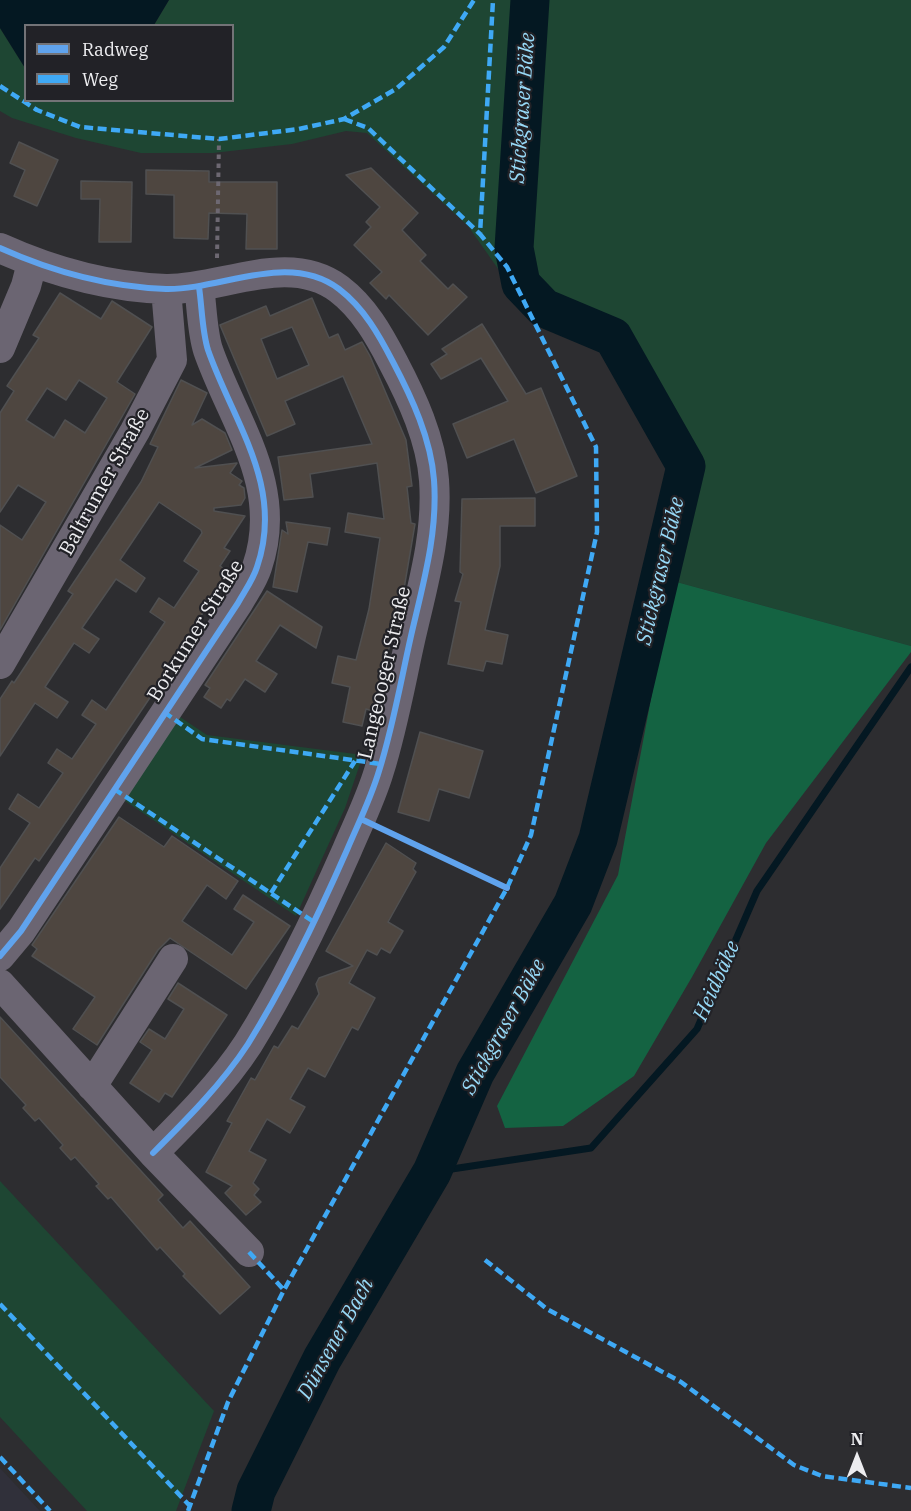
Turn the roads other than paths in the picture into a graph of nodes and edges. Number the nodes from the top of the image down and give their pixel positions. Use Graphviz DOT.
graph roads {
  1 [pos="0,248"];
  2 [pos="32,263"];
  3 [pos="207,285"];
  4 [pos="166,289"];
  5 [pos="0,348"];
  6 [pos="0,664"];
  7 [pos="0,956"];
  8 [pos="173,959"];
  9 [pos="0,984"];
  10 [pos="92,1086"];
  11 [pos="153,1153"];
  12 [pos="249,1252"];
  1 -- 2 [label="street, Langeooger Straße"];
  2 -- 4 [label="street, Langeooger Straße"];
  2 -- 5 [label="street"];
  3 -- 4 [label="street, Langeooger Straße"];
  3 -- 7 [label="street, Borkumer Straße"];
  3 -- 11 [label="street, Langeooger Straße"];
  4 -- 6 [label="street, Baltrumer Straße"];
  8 -- 10 [label="street"];
  9 -- 10 [label="street"];
  10 -- 11 [label="street"];
  11 -- 12 [label="street"];
}
